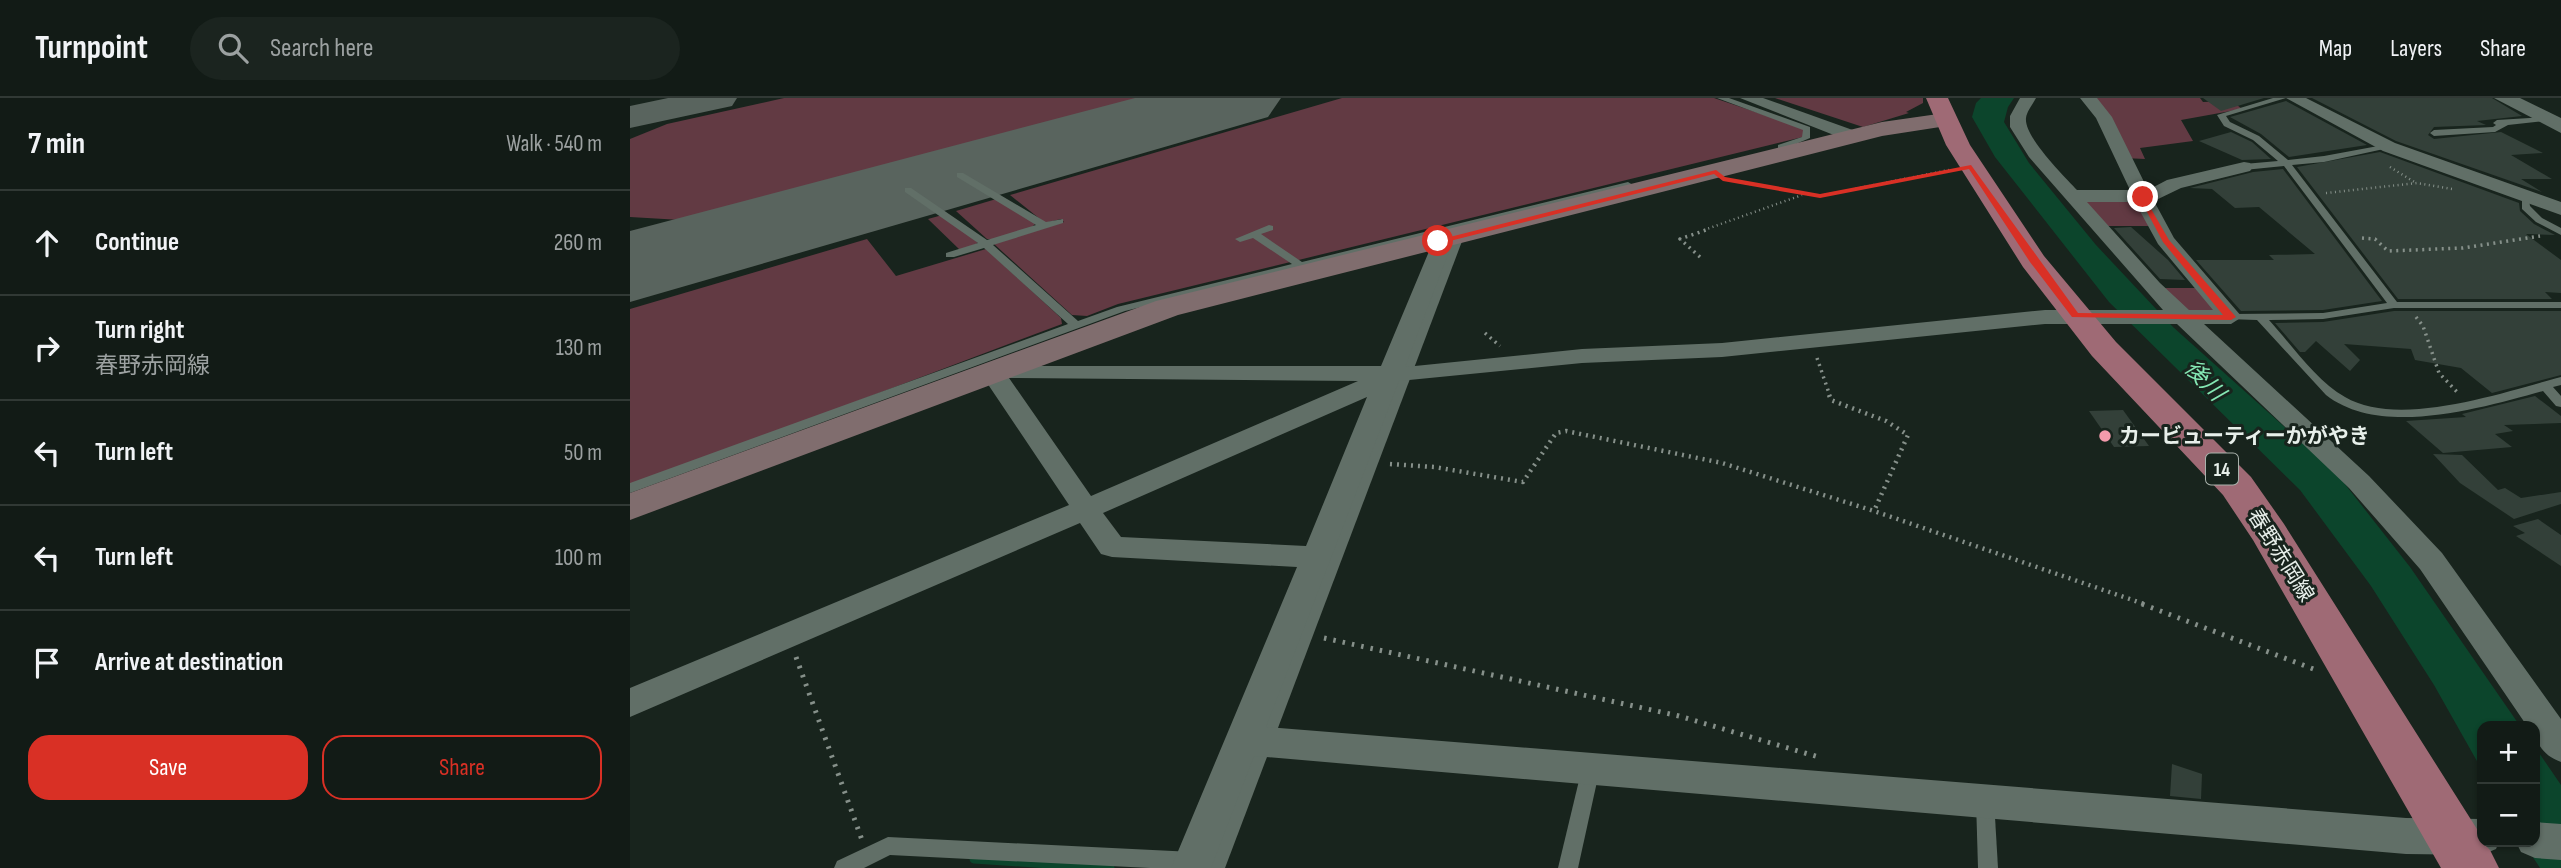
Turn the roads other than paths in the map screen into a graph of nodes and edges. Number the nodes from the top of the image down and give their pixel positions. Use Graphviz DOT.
graph roads {
  1 [pos="1721,98"];
  2 [pos="1748,98"];
  3 [pos="2028,98"];
  4 [pos="2088,98"];
  5 [pos="2282,98"];
  6 [pos="2294,98"];
  7 [pos="2502,98"];
  8 [pos="2514,98"];
  9 [pos="1941,109"];
  10 [pos="2553,120"];
  11 [pos="2561,128"];
  12 [pos="2434,133"];
  13 [pos="1855,137"];
  14 [pos="2389,147"];
  15 [pos="2287,164"];
  16 [pos="2244,167"];
  17 [pos="960,175"];
  18 [pos="908,190"];
  19 [pos="2525,196"];
  20 [pos="2073,197"];
  21 [pos="2143,197"];
  22 [pos="2561,209"];
  23 [pos="1060,221"];
  24 [pos="1045,226"];
  25 [pos="1269,228"];
  26 [pos="2561,232"];
  27 [pos="1254,234"];
  28 [pos="1240,239"];
  29 [pos="1448,239"];
  30 [pos="986,244"];
  31 [pos="950,255"];
  32 [pos="1300,265"];
  33 [pos="2394,305"];
  34 [pos="2561,306"];
  35 [pos="2091,315"];
  36 [pos="2185,316"];
  37 [pos="2231,317"];
  38 [pos="2261,318"];
  39 [pos="1076,325"];
  40 [pos="991,371"];
  41 [pos="1397,374"];
  42 [pos="2561,381"];
  43 [pos="2545,386"];
  44 [pos="2561,404"];
  45 [pos="630,488"];
  46 [pos="630,507"];
  47 [pos="1087,508"];
  48 [pos="1315,557"];
  49 [pos="630,703"];
  50 [pos="1253,741"];
  51 [pos="2561,747"];
  52 [pos="1591,768"];
  53 [pos="1985,800"];
  54 [pos="2540,840"];
  55 [pos="2561,842"];
  56 [pos="2468,847"];
  57 [pos="1200,866"];
  58 [pos="844,868"];
  59 [pos="1568,868"];
  60 [pos="1989,868"];
  1 -- 32 [label="lane"];
  2 -- 13 [label="street"];
  3 -- 20 [label="street"];
  4 -- 21 [label="street"];
  5 -- 15 [label="lane"];
  6 -- 14 [label="street"];
  7 -- 10 [label="street"];
  8 -- 10 [label="lane"];
  9 -- 13 [label="street"];
  9 -- 35 [label="main road, 春野赤岡線 / 14"];
  10 -- 11 [label="street"];
  10 -- 12 [label="lane"];
  13 -- 29 [label="street"];
  14 -- 15 [label="lane"];
  14 -- 19 [label="street"];
  15 -- 16 [label="lane"];
  15 -- 33 [label="lane"];
  16 -- 21 [label="street"];
  17 -- 24 [label="lane"];
  18 -- 30 [label="lane"];
  19 -- 22 [label="street"];
  19 -- 26 [label="lane"];
  20 -- 21 [label="street"];
  20 -- 36 [label="street"];
  21 -- 37 [label="street"];
  23 -- 24 [label="lane"];
  24 -- 30 [label="lane"];
  25 -- 27 [label="lane"];
  27 -- 28 [label="lane"];
  27 -- 32 [label="lane"];
  29 -- 40 [label="street"];
  29 -- 41 [label="street"];
  30 -- 31 [label="lane"];
  30 -- 39 [label="lane"];
  32 -- 39 [label="lane"];
  33 -- 34 [label="lane"];
  33 -- 38 [label="lane"];
  35 -- 36 [label="street"];
  35 -- 41 [label="street"];
  35 -- 56 [label="main road, 春野赤岡線 / 14"];
  36 -- 37 [label="street"];
  36 -- 51 [label="street"];
  37 -- 38 [label="lane"];
  38 -- 43 [label="lane"];
  39 -- 45 [label="lane"];
  40 -- 41 [label="street"];
  40 -- 46 [label="street"];
  40 -- 47 [label="street"];
  41 -- 47 [label="street"];
  41 -- 48 [label="street"];
  41 -- 50 [label="lane"];
  42 -- 43 [label="lane"];
  43 -- 44 [label="lane"];
  47 -- 48 [label="street"];
  47 -- 49 [label="street"];
  48 -- 50 [label="street"];
  50 -- 52 [label="street"];
  50 -- 57 [label="street"];
  52 -- 53 [label="street"];
  52 -- 59 [label="lane"];
  53 -- 56 [label="street"];
  53 -- 60 [label="lane"];
  54 -- 55 [label="street"];
  57 -- 58 [label="lane"];
}
